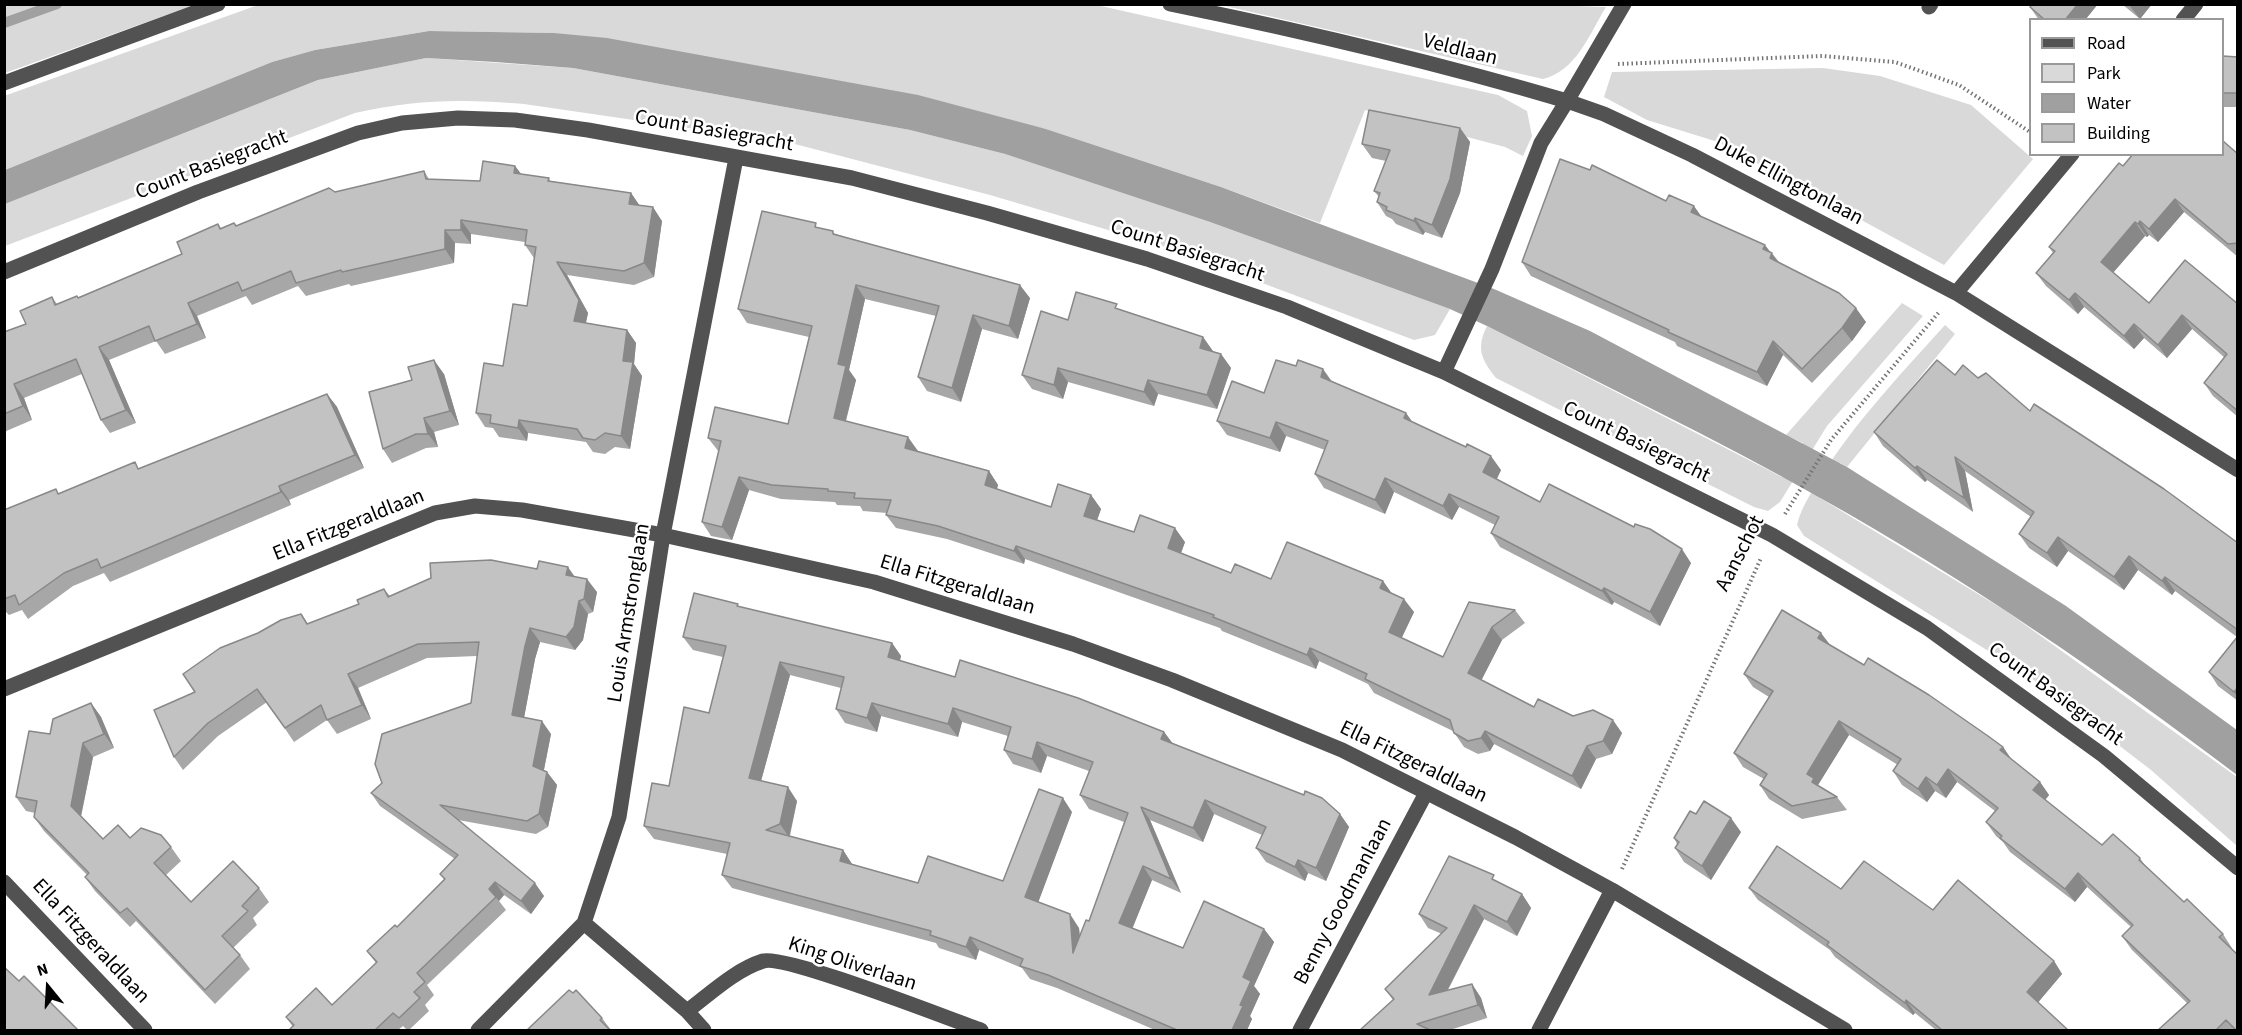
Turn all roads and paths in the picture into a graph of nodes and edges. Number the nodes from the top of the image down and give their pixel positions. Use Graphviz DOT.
graph roads {
  1 [pos="218,4"];
  2 [pos="1170,4"];
  3 [pos="1624,4"];
  4 [pos="2196,4"];
  5 [pos="1235,11"];
  6 [pos="2185,18"];
  7 [pos="1590,66"];
  8 [pos="4,82"];
  9 [pos="1567,101"];
  10 [pos="2029,131"];
  11 [pos="2070,156"];
  12 [pos="736,158"];
  13 [pos="4,272"];
  14 [pos="1956,293"];
  15 [pos="1444,372"];
  16 [pos="2238,470"];
  17 [pos="1772,535"];
  18 [pos="663,536"];
  19 [pos="4,689"];
  20 [pos="1426,793"];
  21 [pos="2238,868"];
  22 [pos="4,882"];
  23 [pos="1612,890"];
  24 [pos="584,923"];
  25 [pos="687,1011"];
  26 [pos="145,1030"];
  27 [pos="478,1030"];
  28 [pos="704,1030"];
  29 [pos="981,1030"];
  30 [pos="1300,1030"];
  31 [pos="1539,1030"];
  32 [pos="1845,1030"];
  1 -- 8 [label="street"];
  2 -- 5 [label="street, Veldlaan"];
  3 -- 7 [label="street"];
  4 -- 6 [label="street"];
  5 -- 9 [label="street, Veldlaan"];
  7 -- 9 [label="street"];
  7 -- 10 [label="path"];
  9 -- 14 [label="street, Duke Ellingtonlaan"];
  9 -- 15 [label="street"];
  11 -- 14 [label="street"];
  12 -- 13 [label="street, Count Basiegracht"];
  12 -- 15 [label="street, Count Basiegracht"];
  12 -- 18 [label="street, Louis Armstronglaan"];
  14 -- 16 [label="street, Duke Ellingtonlaan"];
  14 -- 17 [label="path, Aanschot"];
  15 -- 17 [label="street, Count Basiegracht"];
  17 -- 21 [label="street, Count Basiegracht"];
  17 -- 23 [label="path, Aanschot"];
  18 -- 19 [label="street, Ella Fitzgeraldlaan"];
  18 -- 20 [label="street, Ella Fitzgeraldlaan"];
  18 -- 24 [label="street, Louis Armstronglaan"];
  20 -- 23 [label="street, Ella Fitzgeraldlaan"];
  20 -- 30 [label="street, Benny Goodmanlaan"];
  22 -- 26 [label="street, Ella Fitzgeraldlaan"];
  23 -- 31 [label="street"];
  23 -- 32 [label="street, Ella Fitzgeraldlaan"];
  24 -- 25 [label="street"];
  24 -- 27 [label="street, Louis Armstronglaan"];
  25 -- 28 [label="street"];
  25 -- 29 [label="street, King Oliverlaan"];
}
